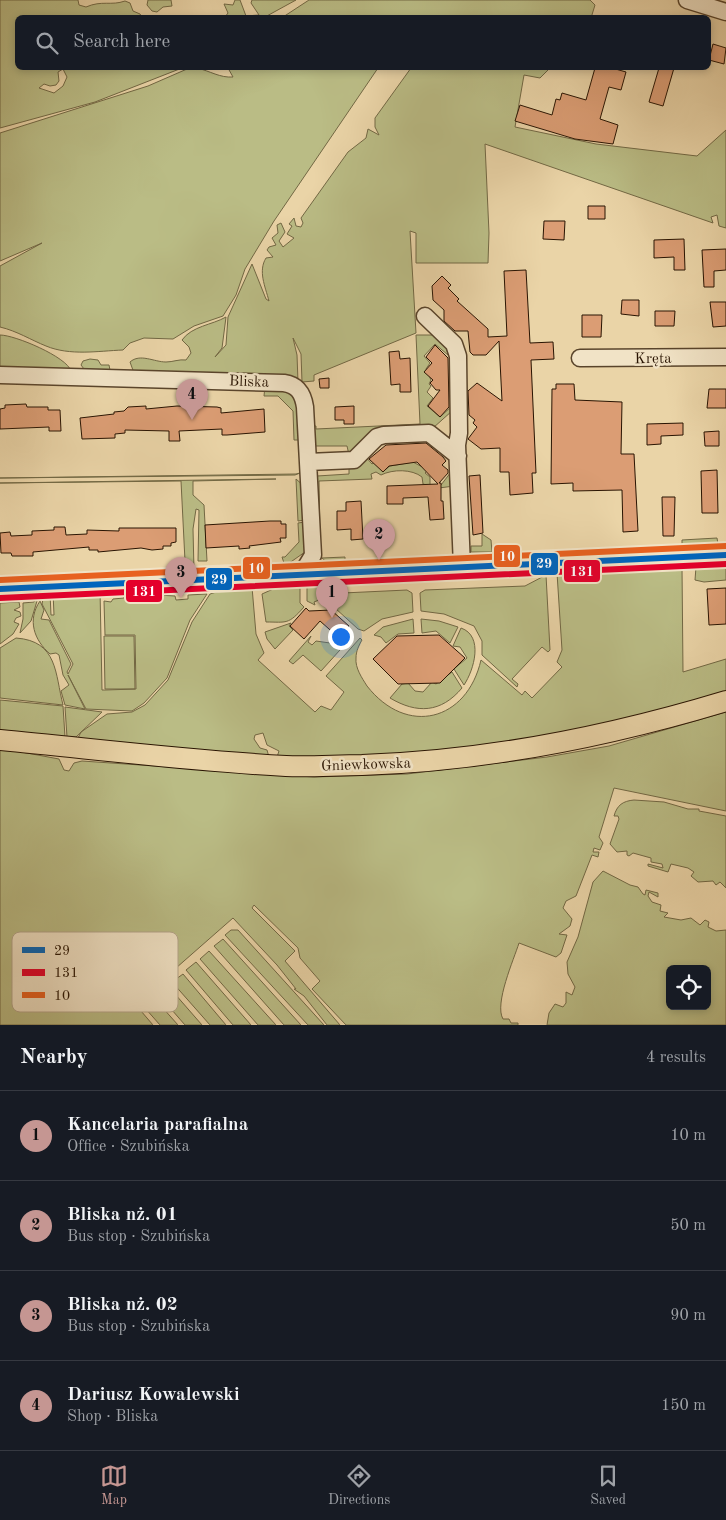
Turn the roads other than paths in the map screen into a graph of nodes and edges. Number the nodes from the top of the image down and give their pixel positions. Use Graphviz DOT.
graph roads {
  1 [pos="687,0"];
  2 [pos="726,12"];
  3 [pos="424,316"];
  4 [pos="726,357"];
  5 [pos="580,358"];
  6 [pos="0,375"];
  7 [pos="458,456"];
  8 [pos="308,462"];
  9 [pos="313,555"];
  10 [pos="726,555"];
  11 [pos="462,567"];
  12 [pos="332,573"];
  13 [pos="302,575"];
  14 [pos="0,589"];
  15 [pos="726,701"];
  16 [pos="0,740"];
  1 -- 2 [label="street"];
  3 -- 7 [label="street"];
  4 -- 5 [label="street, Kręta"];
  6 -- 8 [label="street, Bliska"];
  7 -- 8 [label="street"];
  7 -- 11 [label="street"];
  8 -- 9 [label="street, Bliska"];
  9 -- 12 [label="street"];
  9 -- 13 [label="street"];
  10 -- 11 [label="street"];
  11 -- 12 [label="street"];
  12 -- 13 [label="street"];
  13 -- 14 [label="street"];
  15 -- 16 [label="main road, Gniewkowska"];
}
